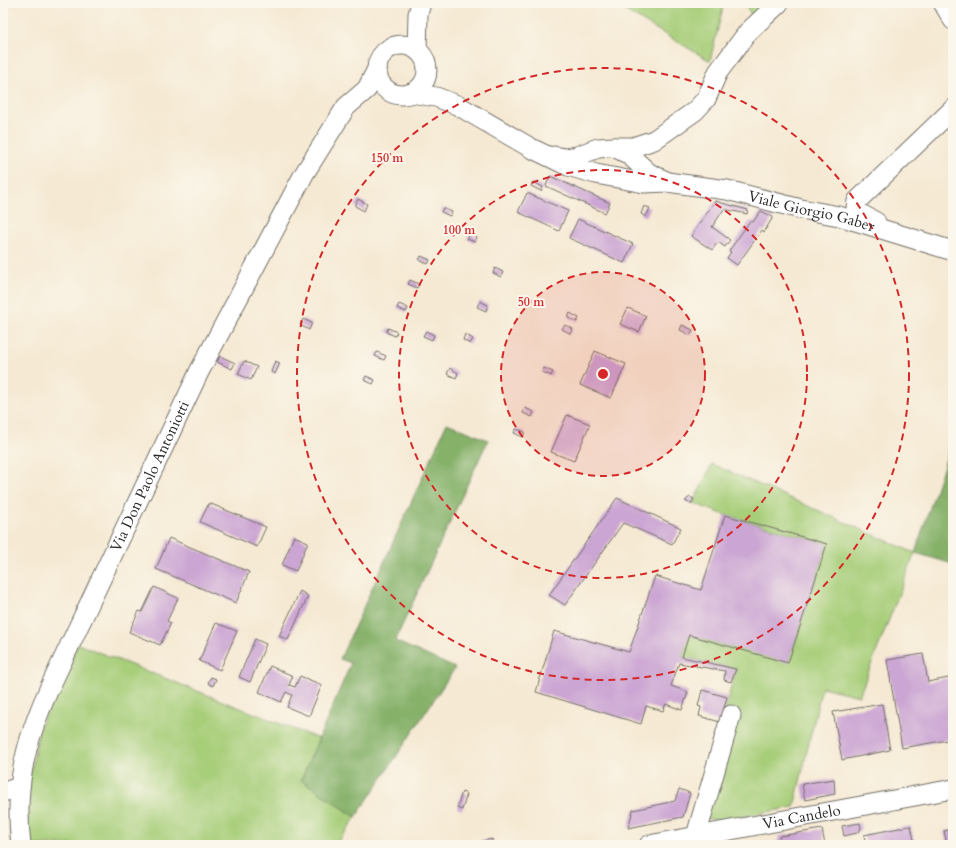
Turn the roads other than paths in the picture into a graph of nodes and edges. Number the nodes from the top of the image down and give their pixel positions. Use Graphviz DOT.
graph roads {
  1 [pos="779,3"];
  2 [pos="943,3"];
  3 [pos="419,8"];
  4 [pos="953,20"];
  5 [pos="391,47"];
  6 [pos="417,50"];
  7 [pos="377,69"];
  8 [pos="427,73"];
  9 [pos="404,93"];
  10 [pos="457,105"];
  11 [pos="953,109"];
  12 [pos="333,126"];
  13 [pos="614,147"];
  14 [pos="547,155"];
  15 [pos="667,182"];
  16 [pos="888,232"];
  17 [pos="953,251"];
  18 [pos="731,716"];
  19 [pos="8,786"];
  20 [pos="953,789"];
  21 [pos="696,836"];
  22 [pos="21,845"];
  23 [pos="649,845"];
  1 -- 13 [label="street"];
  2 -- 4 [label="street"];
  3 -- 5 [label="street"];
  3 -- 6 [label="street"];
  5 -- 6 [label="street"];
  5 -- 7 [label="street"];
  6 -- 8 [label="street"];
  7 -- 9 [label="street"];
  7 -- 12 [label="street, Via Don Paolo Antoniotti"];
  8 -- 9 [label="street"];
  8 -- 10 [label="street, Viale Giorgio Gaber"];
  9 -- 10 [label="street, Viale Giorgio Gaber"];
  9 -- 12 [label="street, Via Don Paolo Antoniotti"];
  10 -- 14 [label="street, Viale Giorgio Gaber"];
  11 -- 16 [label="street"];
  12 -- 19 [label="street, Via Don Paolo Antoniotti"];
  13 -- 14 [label="street, Viale Giorgio Gaber"];
  13 -- 15 [label="street, Viale Giorgio Gaber"];
  14 -- 15 [label="street, Viale Giorgio Gaber"];
  15 -- 16 [label="street, Viale Giorgio Gaber"];
  16 -- 17 [label="street, Viale Giorgio Gaber"];
  18 -- 21 [label="street"];
  19 -- 22 [label="street, Via Don Paolo Antoniotti"];
  20 -- 21 [label="street, Via Candelo"];
  21 -- 23 [label="street, Via Candelo"];
}
